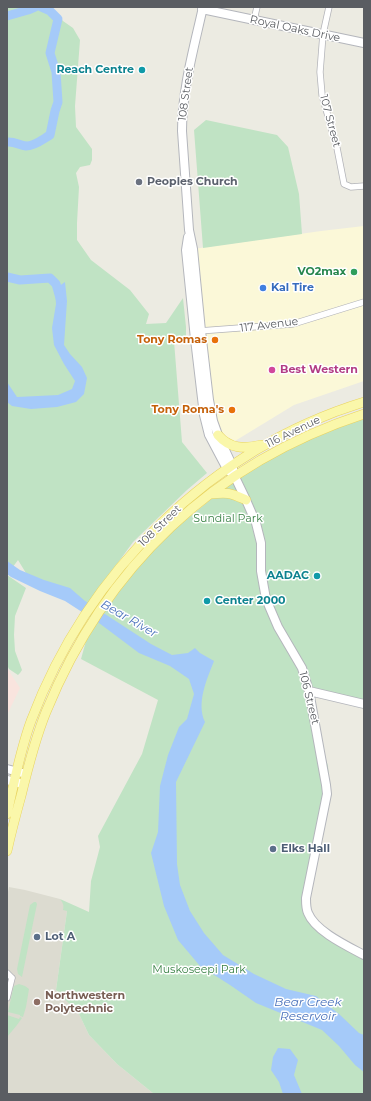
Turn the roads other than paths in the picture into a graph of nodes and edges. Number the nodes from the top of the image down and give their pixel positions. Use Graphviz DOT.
graph roads {
  1 [pos="257,7"];
  2 [pos="329,7"];
  3 [pos="202,8"];
  4 [pos="254,20"];
  5 [pos="323,34"];
  6 [pos="364,43"];
  7 [pos="364,186"];
  8 [pos="364,302"];
  9 [pos="198,332"];
  10 [pos="364,402"];
  11 [pos="364,414"];
  12 [pos="218,435"];
  13 [pos="268,444"];
  14 [pos="229,467"];
  15 [pos="235,476"];
  16 [pos="209,494"];
  17 [pos="246,500"];
  18 [pos="309,691"];
  19 [pos="364,704"];
  20 [pos="12,770"];
  21 [pos="26,774"];
  22 [pos="10,781"];
  23 [pos="23,784"];
  24 [pos="7,814"];
  25 [pos="7,852"];
  26 [pos="364,955"];
  27 [pos="7,973"];
  28 [pos="10,978"];
  29 [pos="7,998"];
  1 -- 4 [label="street"];
  2 -- 5 [label="street, 107 Street"];
  3 -- 4 [label="street, Royal Oaks Drive"];
  3 -- 9 [label="street, 108 Street"];
  4 -- 5 [label="street, Royal Oaks Drive"];
  5 -- 6 [label="street, Royal Oaks Drive"];
  5 -- 7 [label="street, 107 Street"];
  8 -- 9 [label="street, 117 Avenue"];
  9 -- 12 [label="street, 108 Street"];
  9 -- 14 [label="street, 108 Street"];
  10 -- 13 [label="main road, 116 Avenue"];
  11 -- 15 [label="main road, 116 Avenue"];
  12 -- 13 [label="main road"];
  12 -- 14 [label="street, 108 Street"];
  13 -- 14 [label="main road, 116 Avenue"];
  14 -- 15 [label="street"];
  14 -- 20 [label="main road, 108 Street"];
  15 -- 16 [label="main road, 108 Street"];
  15 -- 17 [label="street, 106 Street"];
  16 -- 17 [label="main road"];
  16 -- 21 [label="main road, 108 Street"];
  17 -- 18 [label="street, 106 Street"];
  18 -- 19 [label="street"];
  18 -- 26 [label="street, 106 Street"];
  20 -- 21 [label="street"];
  20 -- 22 [label="main road, 108 Street"];
  21 -- 23 [label="main road, 108 Street"];
  22 -- 23 [label="street"];
  22 -- 24 [label="main road, 108 Street"];
  23 -- 25 [label="main road, 108 Street"];
  27 -- 28 [label="street"];
  28 -- 29 [label="street"];
}
